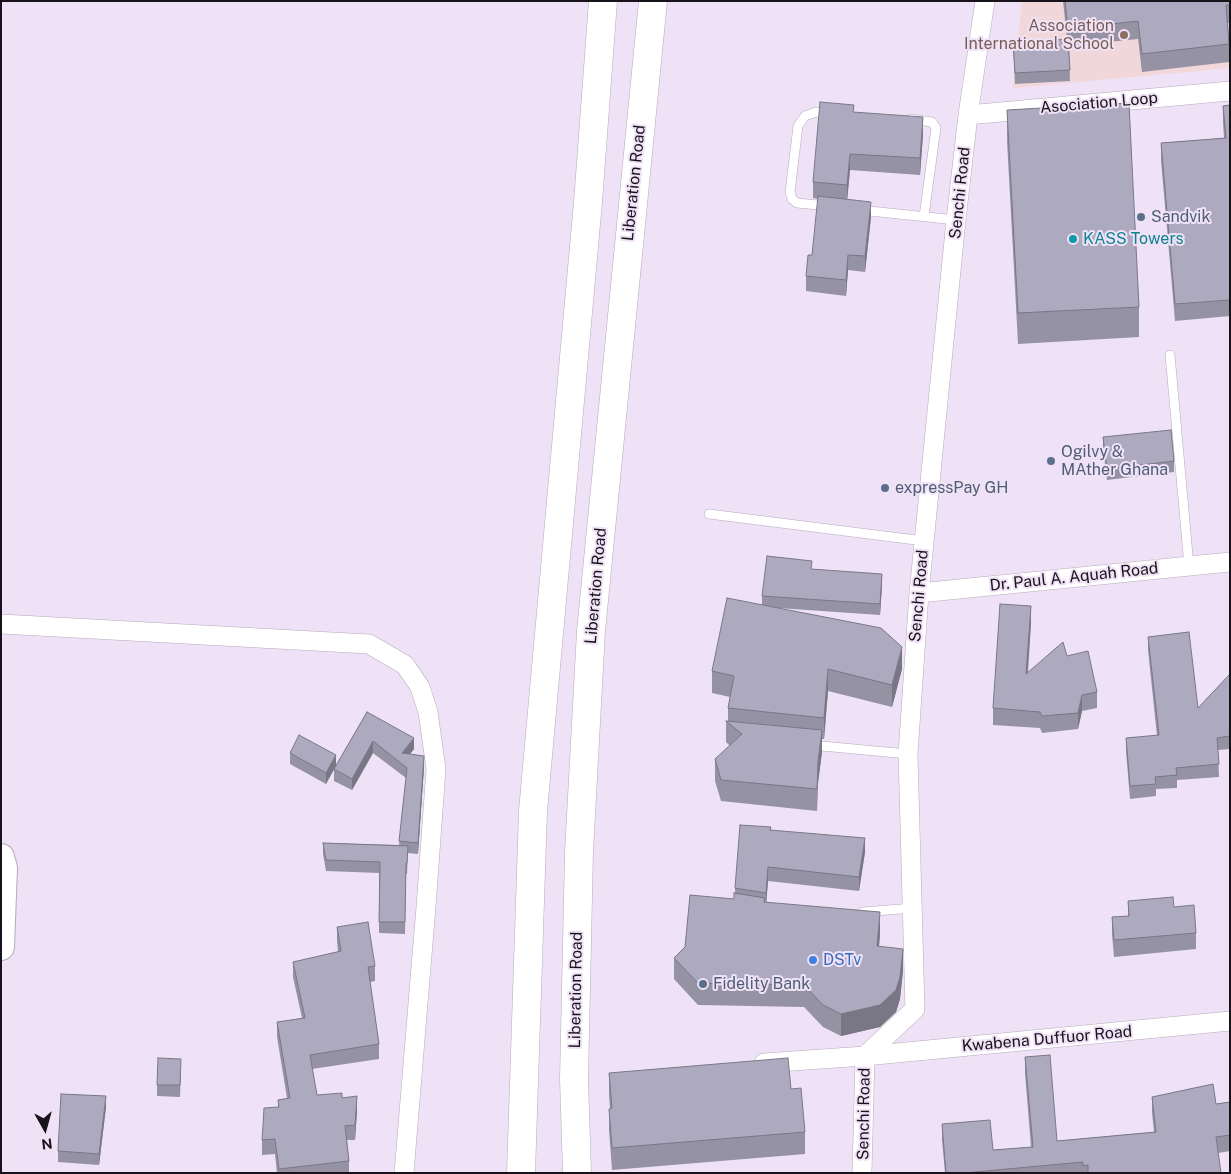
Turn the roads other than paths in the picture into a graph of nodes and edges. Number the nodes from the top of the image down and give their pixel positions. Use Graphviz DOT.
graph roads {
  1 [pos="602,1"];
  2 [pos="653,1"];
  3 [pos="985,1"];
  4 [pos="1230,91"];
  5 [pos="842,114"];
  6 [pos="968,115"];
  7 [pos="906,118"];
  8 [pos="836,207"];
  9 [pos="846,208"];
  10 [pos="924,216"];
  11 [pos="956,220"];
  12 [pos="1170,355"];
  13 [pos="709,514"];
  14 [pos="924,541"];
  15 [pos="1230,562"];
  16 [pos="1189,566"];
  17 [pos="919,593"];
  18 [pos="1,624"];
  19 [pos="802,744"];
  20 [pos="908,754"];
  21 [pos="1,857"];
  22 [pos="913,908"];
  23 [pos="857,912"];
  24 [pos="1,947"];
  25 [pos="1230,1021"];
  26 [pos="865,1056"];
  27 [pos="746,1064"];
  28 [pos="404,1173"];
  29 [pos="521,1173"];
  30 [pos="577,1173"];
  31 [pos="862,1173"];
  1 -- 29 [label="highway"];
  2 -- 30 [label="highway, Liberation Road"];
  3 -- 6 [label="street, Senchi Road"];
  4 -- 6 [label="street, Asociation Loop"];
  5 -- 8 [label="lane"];
  6 -- 11 [label="street, Senchi Road"];
  7 -- 10 [label="lane"];
  9 -- 10 [label="lane"];
  10 -- 11 [label="lane"];
  11 -- 14 [label="street, Senchi Road"];
  12 -- 16 [label="lane"];
  13 -- 14 [label="lane"];
  14 -- 17 [label="street, Senchi Road"];
  15 -- 16 [label="street, Dr. Paul A. Aquah Road"];
  16 -- 17 [label="street, Dr. Paul A. Aquah Road"];
  17 -- 20 [label="street, Senchi Road"];
  18 -- 28 [label="street"];
  19 -- 20 [label="lane"];
  20 -- 22 [label="street, Senchi Road"];
  21 -- 24 [label="main road"];
  22 -- 23 [label="lane"];
  22 -- 26 [label="street, Senchi Road"];
  25 -- 26 [label="street, Kwabena Duffuor Road"];
  26 -- 27 [label="street, Kwabena Duffuor Road"];
  26 -- 31 [label="street, Senchi Road"];
}
